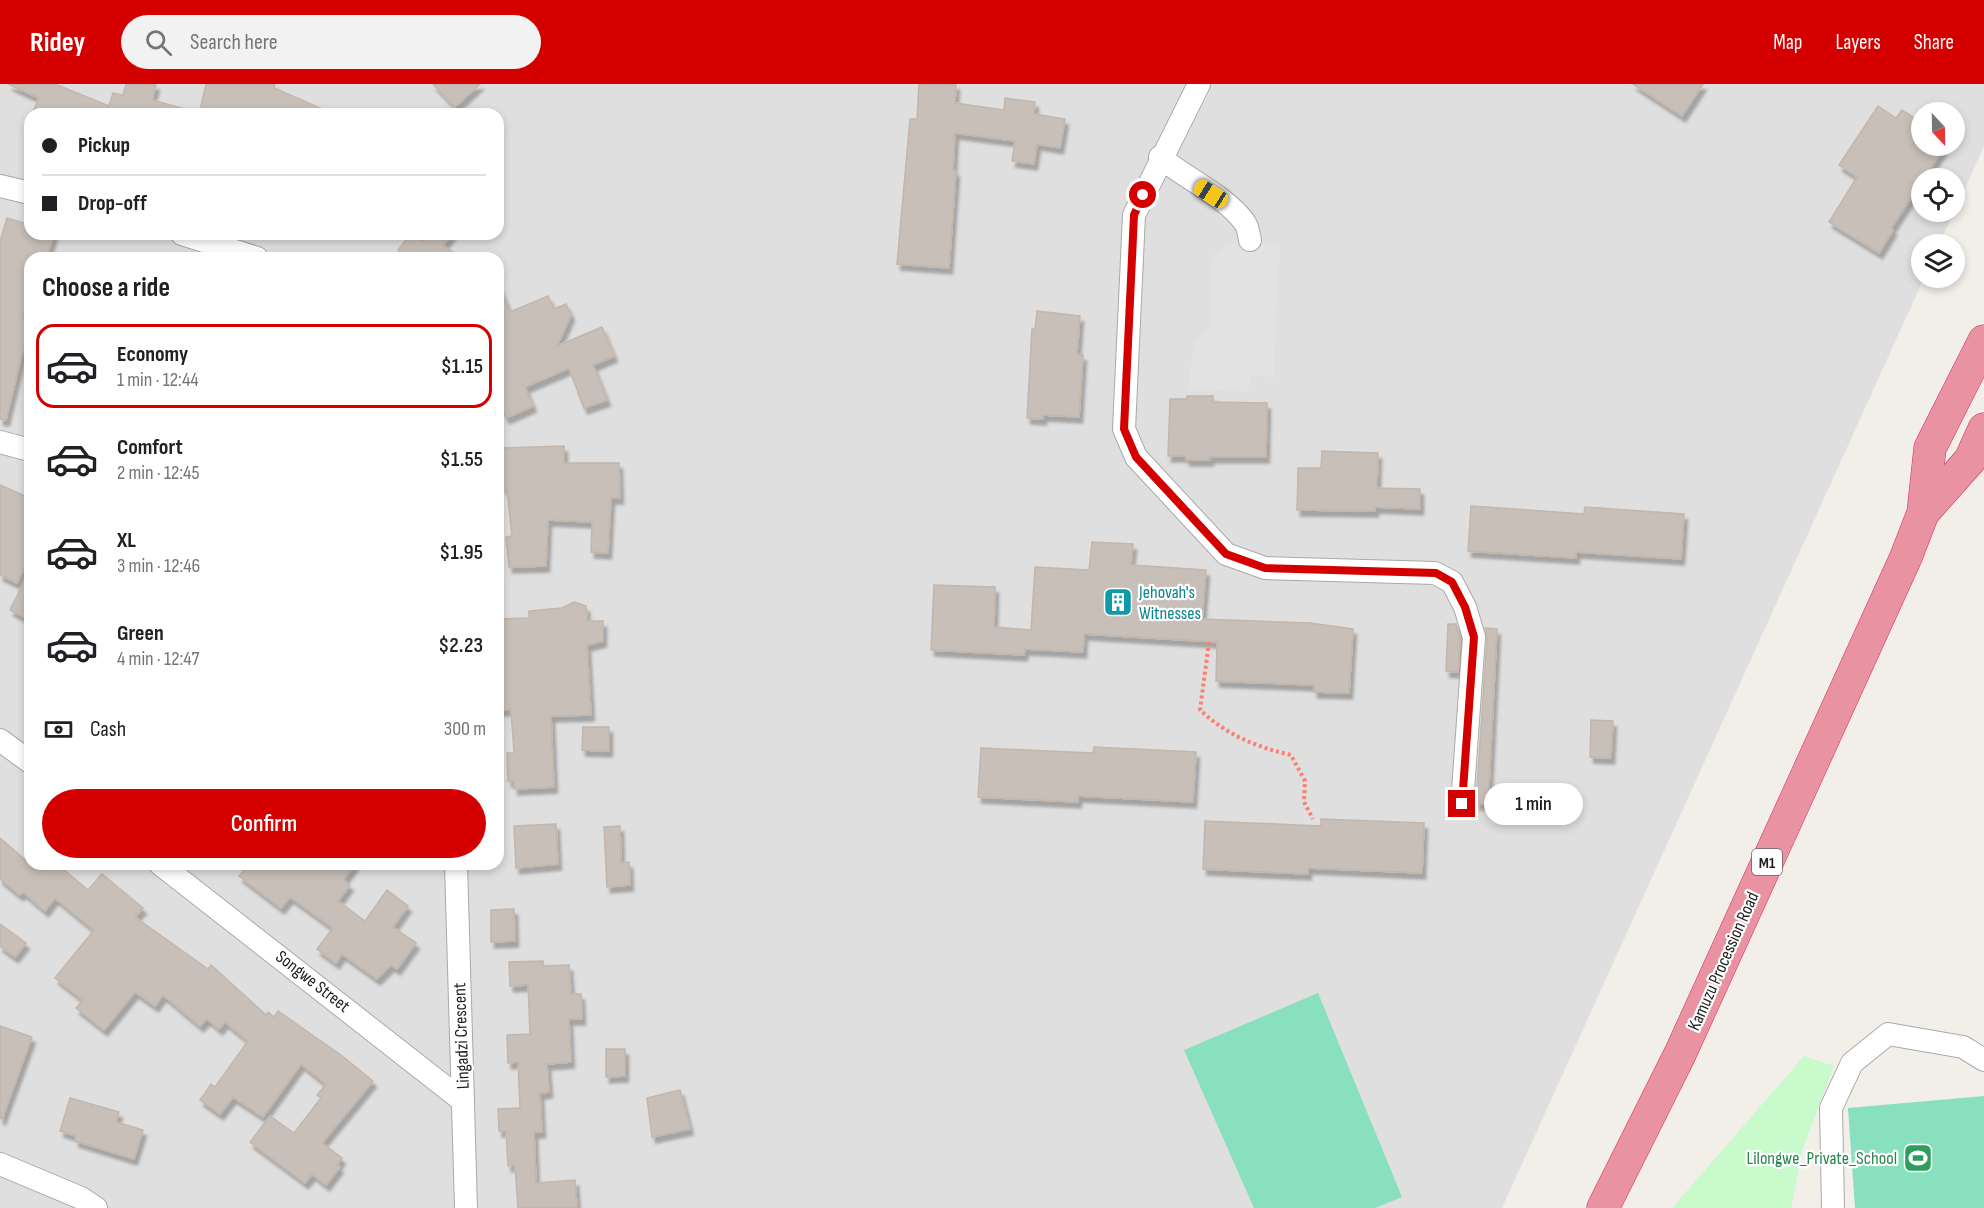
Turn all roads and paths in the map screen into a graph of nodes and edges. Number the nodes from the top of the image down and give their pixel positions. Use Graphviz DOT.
graph roads {
  1 [pos="1199,84"];
  2 [pos="1160,157"];
  3 [pos="0,186"];
  4 [pos="24,192"];
  5 [pos="201,240"];
  6 [pos="1250,240"];
  7 [pos="239,252"];
  8 [pos="1984,341"];
  9 [pos="1984,429"];
  10 [pos="0,442"];
  11 [pos="24,448"];
  12 [pos="1923,513"];
  13 [pos="1209,642"];
  14 [pos="0,740"];
  15 [pos="24,758"];
  16 [pos="1462,804"];
  17 [pos="1313,819"];
  18 [pos="168,870"];
  19 [pos="456,870"];
  20 [pos="1984,1060"];
  21 [pos="463,1101"];
  22 [pos="0,1164"];
  23 [pos="96,1208"];
  24 [pos="466,1208"];
  25 [pos="1603,1208"];
  26 [pos="1833,1208"];
  1 -- 2 [label="street"];
  2 -- 6 [label="street"];
  2 -- 16 [label="street"];
  3 -- 4 [label="street"];
  5 -- 7 [label="street"];
  8 -- 12 [label="highway, Kamuzu Procession Road / M1"];
  9 -- 12 [label="highway, Kamuzu Procession Road / M1"];
  10 -- 11 [label="street"];
  12 -- 25 [label="highway, Kamuzu Procession Road / M1"];
  13 -- 17 [label="path"];
  14 -- 15 [label="street"];
  18 -- 21 [label="street, Songwe Street"];
  19 -- 21 [label="street, Lingadzi Crescent"];
  20 -- 26 [label="street"];
  21 -- 24 [label="street, Lingadzi Crescent"];
  22 -- 23 [label="street"];
}
